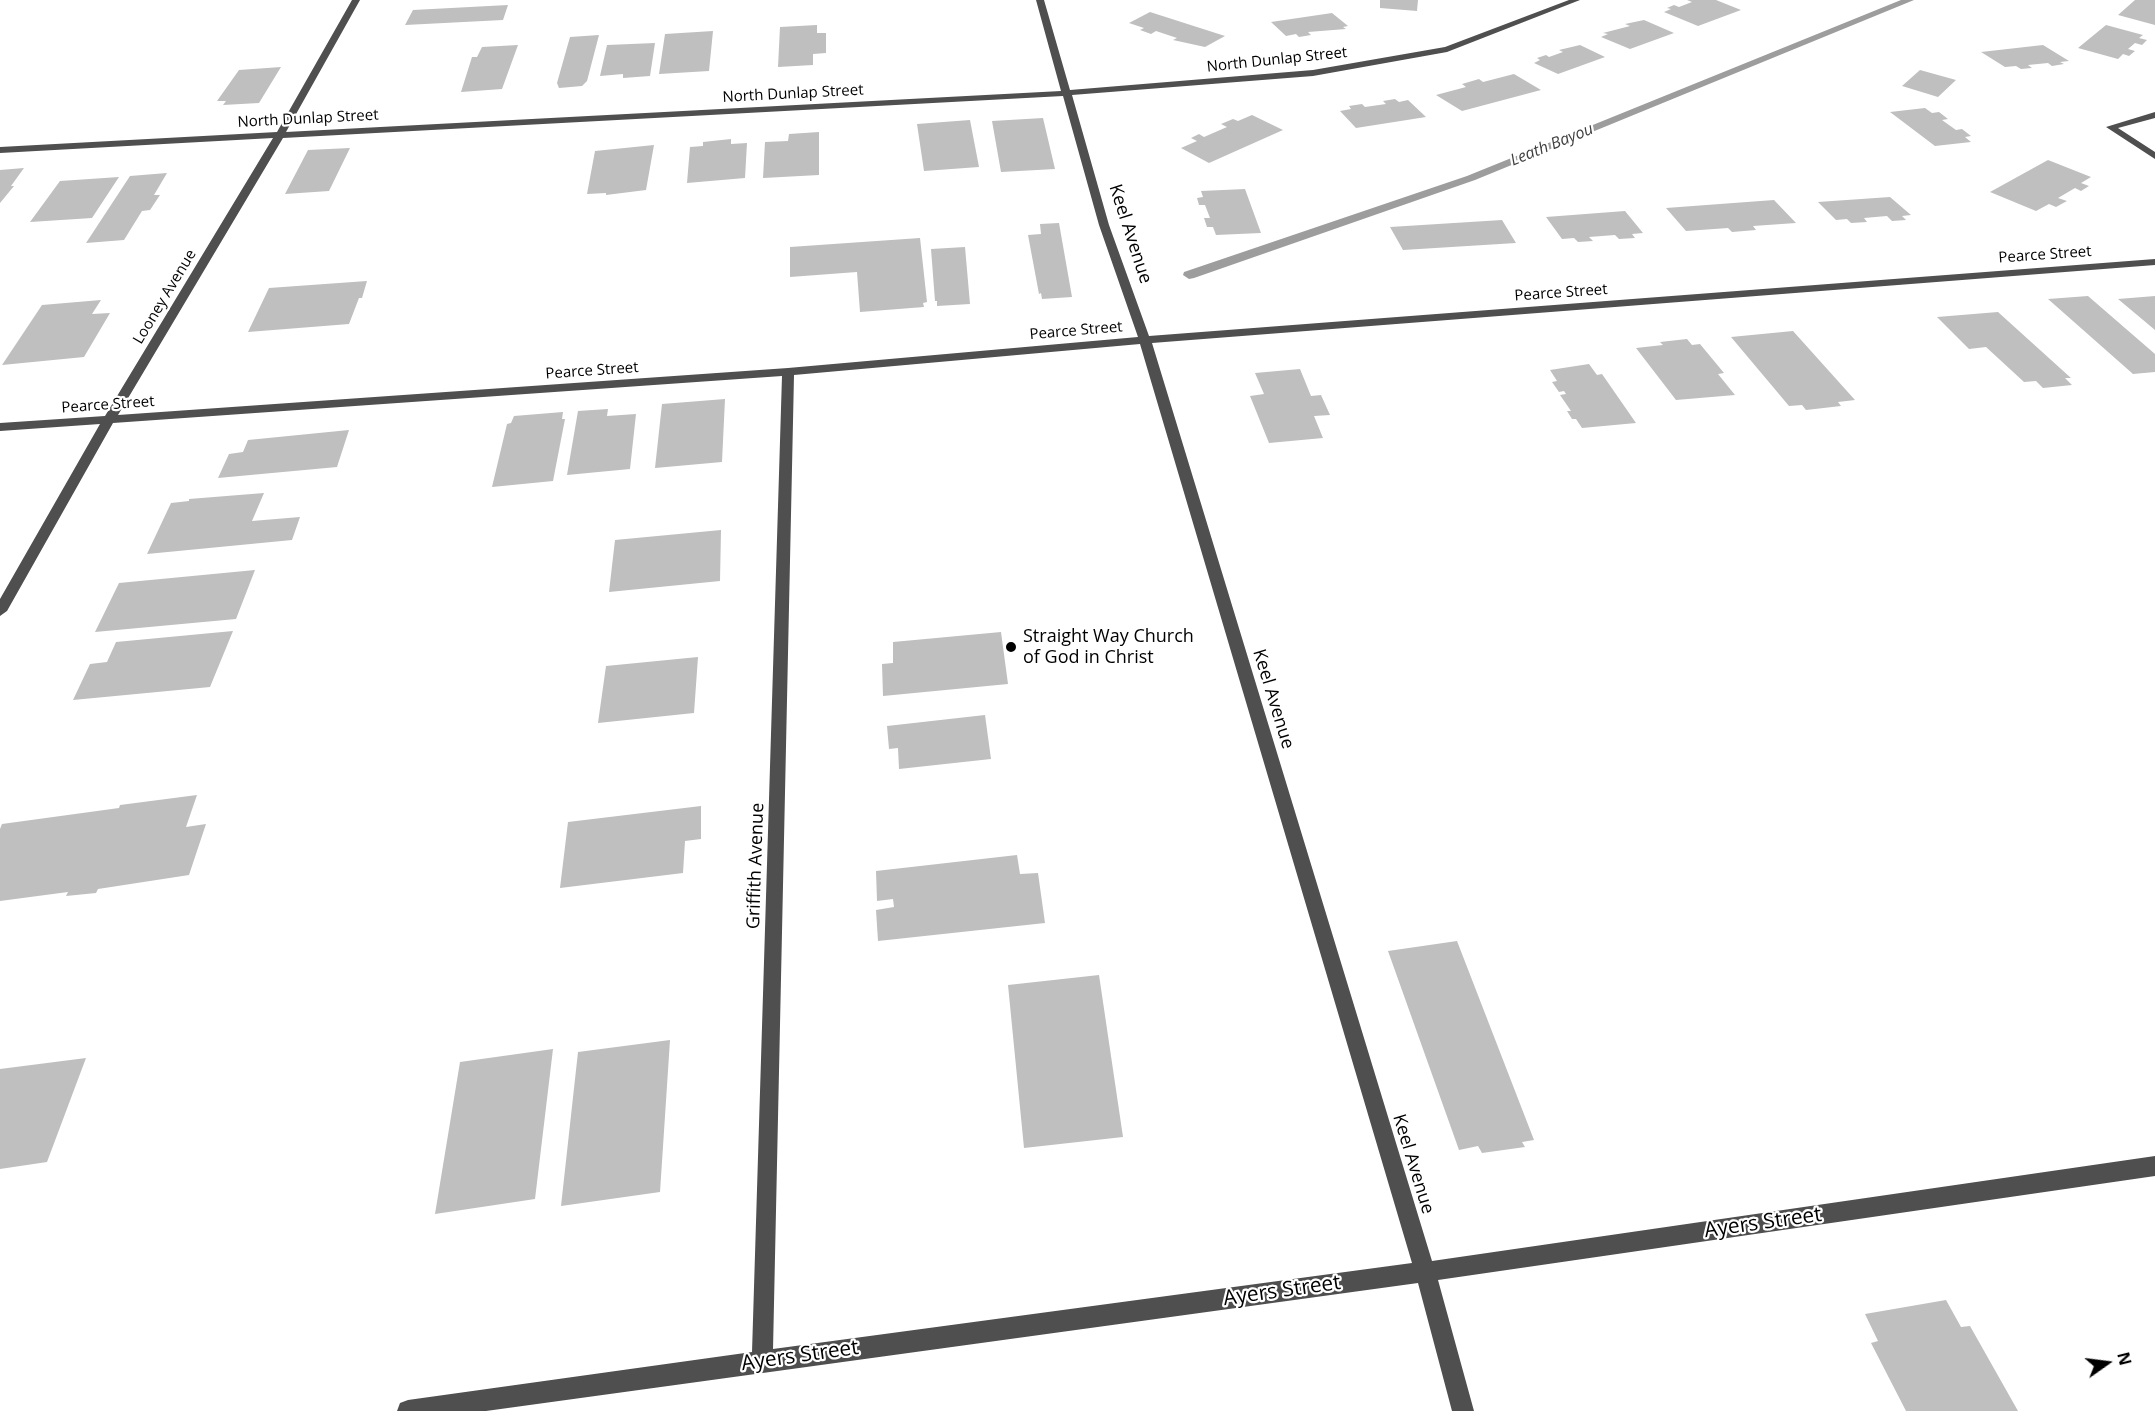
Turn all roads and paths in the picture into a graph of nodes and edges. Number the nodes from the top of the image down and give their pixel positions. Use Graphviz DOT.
graph roads {
  1 [pos="356,0"];
  2 [pos="1040,0"];
  3 [pos="1551,0"];
  4 [pos="1576,0"];
  5 [pos="1564,5"];
  6 [pos="1066,93"];
  7 [pos="2155,116"];
  8 [pos="281,133"];
  9 [pos="0,150"];
  10 [pos="2155,156"];
  11 [pos="2155,262"];
  12 [pos="1144,340"];
  13 [pos="788,372"];
  14 [pos="108,421"];
  15 [pos="0,427"];
  16 [pos="0,611"];
  17 [pos="2155,1166"];
  18 [pos="1425,1272"];
  19 [pos="762,1361"];
  20 [pos="408,1411"];
  21 [pos="1463,1411"];
  1 -- 8 [label="street, Looney Avenue"];
  2 -- 6 [label="street, Keel Avenue"];
  3 -- 5 [label="street"];
  4 -- 5 [label="street, North Dunlap Street"];
  5 -- 6 [label="street, North Dunlap Street"];
  6 -- 8 [label="street, North Dunlap Street"];
  6 -- 12 [label="street, Keel Avenue"];
  7 -- 10 [label="street"];
  8 -- 9 [label="street, North Dunlap Street"];
  8 -- 14 [label="street, Looney Avenue"];
  11 -- 12 [label="street, Pearce Street"];
  12 -- 13 [label="street, Pearce Street"];
  12 -- 18 [label="street, Keel Avenue"];
  13 -- 14 [label="street, Pearce Street"];
  13 -- 19 [label="street, Griffith Avenue"];
  14 -- 15 [label="street, Pearce Street"];
  14 -- 16 [label="street, Looney Avenue"];
  17 -- 18 [label="street, Ayers Street"];
  18 -- 19 [label="street, Ayers Street"];
  18 -- 21 [label="street, Keel Avenue"];
  19 -- 20 [label="street, Ayers Street"];
}
